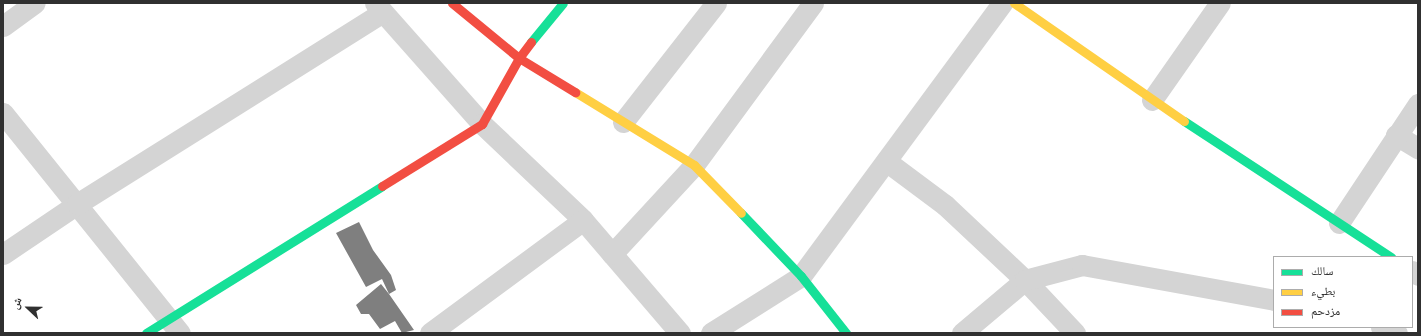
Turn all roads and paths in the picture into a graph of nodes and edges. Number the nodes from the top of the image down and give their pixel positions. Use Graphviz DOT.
graph roads {
  1 [pos="35,3"];
  2 [pos="452,3"];
  3 [pos="563,3"];
  4 [pos="716,3"];
  5 [pos="813,3"];
  6 [pos="1002,3"];
  7 [pos="1014,3"];
  8 [pos="1220,3"];
  9 [pos="379,8"];
  10 [pos="3,26"];
  11 [pos="519,58"];
  12 [pos="1152,100"];
  13 [pos="1418,104"];
  14 [pos="3,113"];
  15 [pos="623,122"];
  16 [pos="482,124"];
  17 [pos="1396,135"];
  18 [pos="1418,148"];
  19 [pos="886,161"];
  20 [pos="694,166"];
  21 [pos="77,204"];
  22 [pos="583,220"];
  23 [pos="1339,223"];
  24 [pos="3,254"];
  25 [pos="612,254"];
  26 [pos="1389,256"];
  27 [pos="801,276"];
  28 [pos="1025,280"];
  29 [pos="1273,300"];
  30 [pos="175,325"];
  31 [pos="1384,328"];
  32 [pos="146,333"];
  33 [pos="430,333"];
  34 [pos="680,333"];
  35 [pos="711,333"];
  36 [pos="846,333"];
  37 [pos="962,333"];
  38 [pos="1075,333"];
  39 [pos="1397,333"];
  1 -- 10 [label="street"];
  2 -- 11 [label="street"];
  3 -- 11 [label="street"];
  4 -- 15 [label="street"];
  5 -- 20 [label="street"];
  6 -- 19 [label="street"];
  7 -- 12 [label="street"];
  8 -- 12 [label="street"];
  9 -- 16 [label="street"];
  9 -- 21 [label="street"];
  11 -- 15 [label="street"];
  11 -- 16 [label="street"];
  12 -- 23 [label="street"];
  13 -- 17 [label="street"];
  14 -- 21 [label="street"];
  15 -- 20 [label="street"];
  16 -- 22 [label="street"];
  16 -- 30 [label="street"];
  17 -- 18 [label="street"];
  17 -- 23 [label="street"];
  19 -- 27 [label="street"];
  19 -- 28 [label="street"];
  20 -- 25 [label="street"];
  20 -- 27 [label="street"];
  21 -- 24 [label="street"];
  21 -- 30 [label="street"];
  22 -- 25 [label="street"];
  22 -- 33 [label="street"];
  23 -- 26 [label="street"];
  25 -- 34 [label="street"];
  27 -- 35 [label="street"];
  27 -- 36 [label="street"];
  28 -- 29 [label="street"];
  28 -- 37 [label="street"];
  28 -- 38 [label="street"];
  30 -- 32 [label="street"];
  31 -- 39 [label="street"];
}
